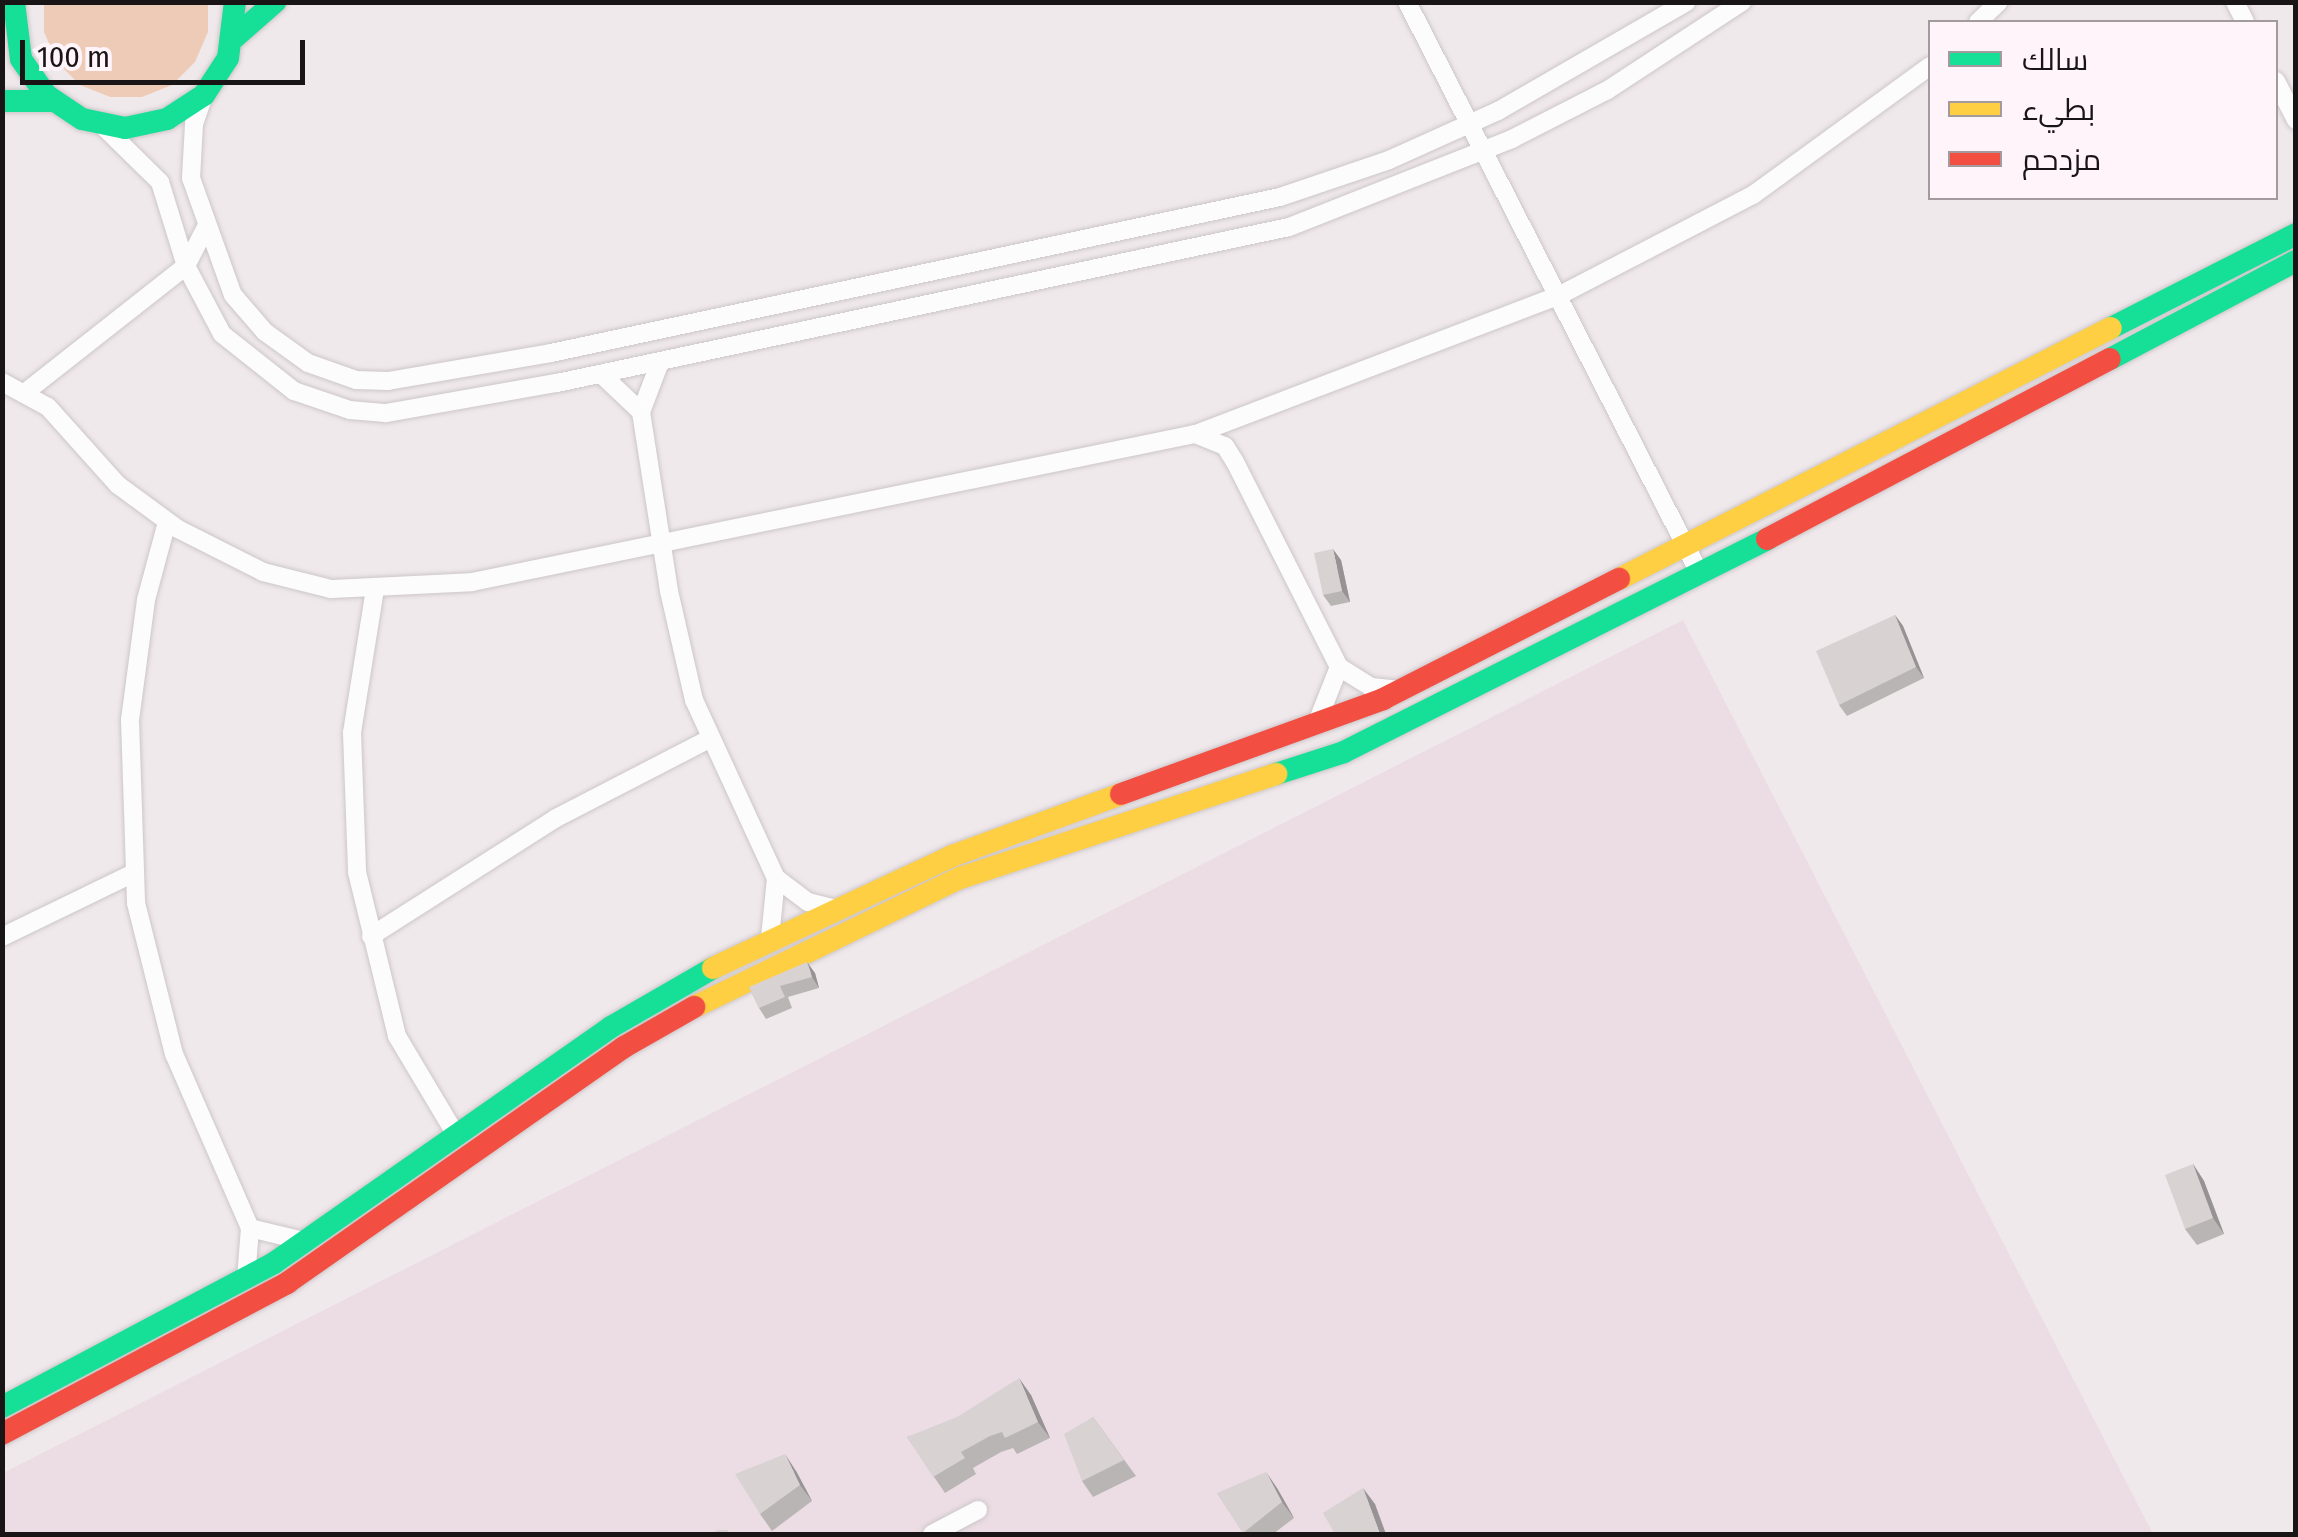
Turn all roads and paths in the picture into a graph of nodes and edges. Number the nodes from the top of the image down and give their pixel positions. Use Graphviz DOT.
graph roads {
  1 [pos="235,2"];
  2 [pos="274,2"];
  3 [pos="1407,2"];
  4 [pos="1687,2"];
  5 [pos="1742,2"];
  6 [pos="1998,2"];
  7 [pos="10,12"];
  8 [pos="1980,20"];
  9 [pos="234,38"];
  10 [pos="1928,67"];
  11 [pos="2278,85"];
  12 [pos="204,95"];
  13 [pos="2,101"];
  14 [pos="53,102"];
  15 [pos="2296,120"];
  16 [pos="1469,124"];
  17 [pos="103,125"];
  18 [pos="1483,152"];
  19 [pos="205,229"];
  20 [pos="2296,234"];
  21 [pos="2296,262"];
  22 [pos="186,266"];
  23 [pos="1558,296"];
  24 [pos="660,362"];
  25 [pos="601,374"];
  26 [pos="2,382"];
  27 [pos="27,391"];
  28 [pos="641,412"];
  29 [pos="1196,434"];
  30 [pos="167,522"];
  31 [pos="661,544"];
  32 [pos="1685,545"];
  33 [pos="1700,574"];
  34 [pos="375,590"];
  35 [pos="1339,667"];
  36 [pos="1402,690"];
  37 [pos="1316,725"];
  38 [pos="709,739"];
  39 [pos="134,873"];
  40 [pos="776,878"];
  41 [pos="832,908"];
  42 [pos="371,936"];
  43 [pos="2,937"];
  44 [pos="770,938"];
  45 [pos="456,1135"];
  46 [pos="250,1228"];
  47 [pos="304,1241"];
  48 [pos="246,1279"];
  49 [pos="2,1407"];
  50 [pos="2,1434"];
  51 [pos="978,1510"];
  52 [pos="932,1534"];
  1 -- 9 [label="main road"];
  2 -- 9 [label="main road"];
  3 -- 16 [label="street"];
  4 -- 16 [label="street"];
  5 -- 18 [label="street"];
  6 -- 8 [label="street"];
  7 -- 14 [label="main road"];
  9 -- 12 [label="main road"];
  10 -- 23 [label="street"];
  11 -- 15 [label="street"];
  12 -- 17 [label="main road"];
  12 -- 19 [label="street"];
  13 -- 14 [label="main road"];
  14 -- 17 [label="main road"];
  16 -- 18 [label="street"];
  16 -- 19 [label="street"];
  17 -- 22 [label="street"];
  18 -- 23 [label="street"];
  18 -- 24 [label="street"];
  19 -- 22 [label="street"];
  20 -- 32 [label="main road"];
  21 -- 33 [label="main road"];
  22 -- 25 [label="street"];
  22 -- 27 [label="street"];
  23 -- 29 [label="street"];
  23 -- 32 [label="street"];
  24 -- 25 [label="street"];
  24 -- 28 [label="street"];
  25 -- 28 [label="street"];
  26 -- 27 [label="street"];
  27 -- 30 [label="street"];
  28 -- 31 [label="street"];
  29 -- 31 [label="street"];
  29 -- 35 [label="street"];
  30 -- 34 [label="street"];
  30 -- 39 [label="street"];
  31 -- 34 [label="street"];
  31 -- 38 [label="street"];
  32 -- 33 [label="street"];
  32 -- 36 [label="main road"];
  33 -- 50 [label="main road"];
  34 -- 42 [label="street"];
  35 -- 36 [label="street"];
  35 -- 37 [label="street"];
  36 -- 37 [label="main road"];
  37 -- 41 [label="main road"];
  38 -- 40 [label="street"];
  38 -- 42 [label="street"];
  39 -- 43 [label="street"];
  39 -- 46 [label="street"];
  40 -- 41 [label="street"];
  40 -- 44 [label="street"];
  41 -- 44 [label="main road"];
  42 -- 45 [label="street"];
  44 -- 45 [label="main road"];
  45 -- 47 [label="main road"];
  46 -- 47 [label="street"];
  46 -- 48 [label="street"];
  47 -- 48 [label="main road"];
  48 -- 49 [label="main road"];
  51 -- 52 [label="street"];
}
